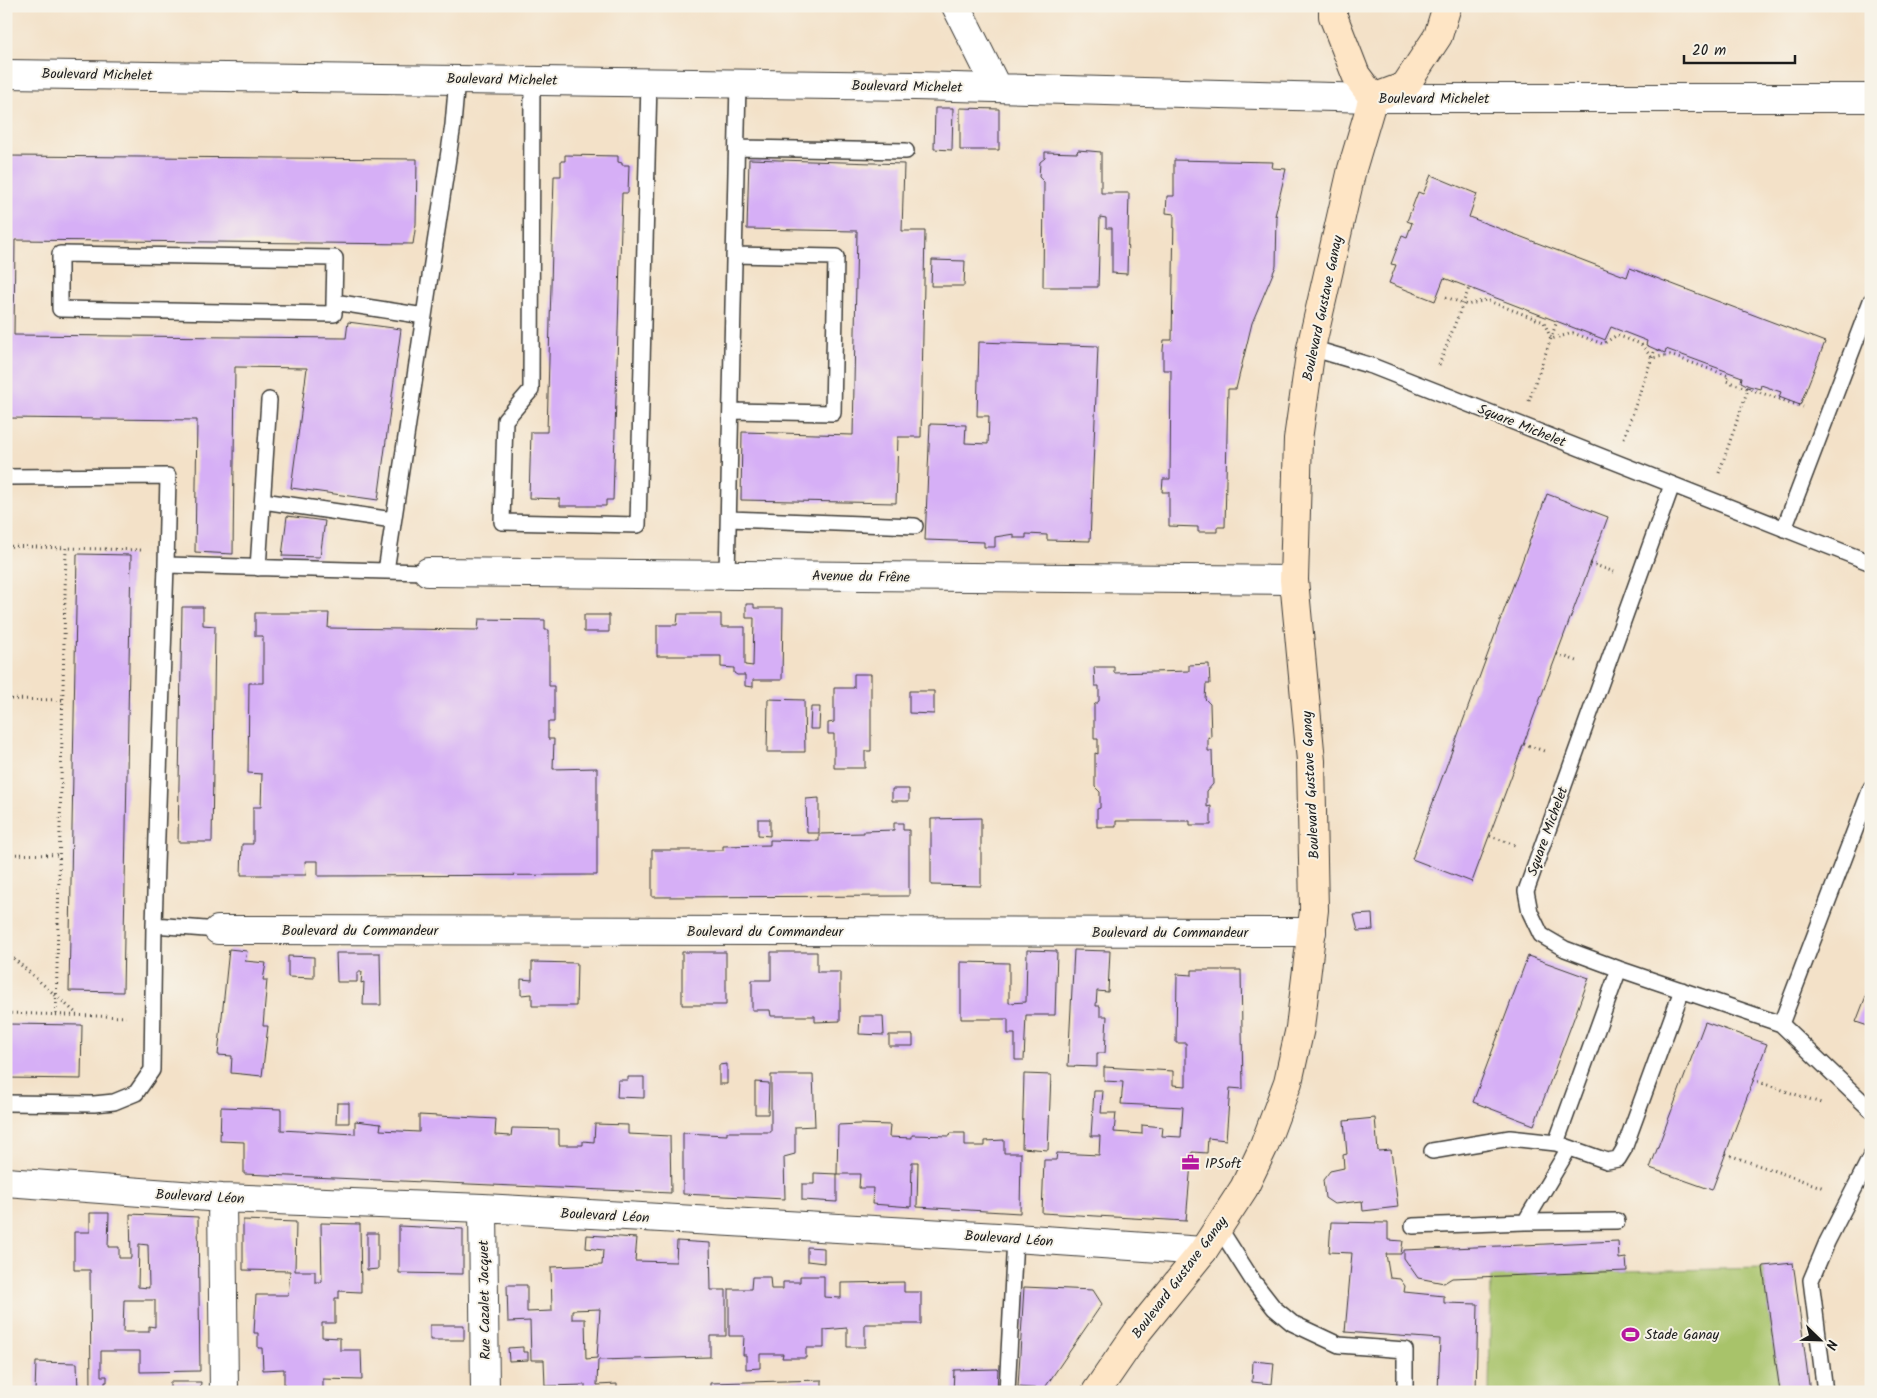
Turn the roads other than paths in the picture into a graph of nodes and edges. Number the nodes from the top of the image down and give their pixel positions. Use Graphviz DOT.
graph roads {
  1 [pos="956,6"];
  2 [pos="1333,6"];
  3 [pos="1447,6"];
  4 [pos="6,74"];
  5 [pos="457,79"];
  6 [pos="532,80"];
  7 [pos="649,82"];
  8 [pos="738,83"];
  9 [pos="997,88"];
  10 [pos="1373,98"];
  11 [pos="1871,98"];
  12 [pos="737,148"];
  13 [pos="906,151"];
  14 [pos="734,256"];
  15 [pos="1871,301"];
  16 [pos="334,302"];
  17 [pos="424,316"];
  18 [pos="1310,348"];
  19 [pos="269,400"];
  20 [pos="731,411"];
  21 [pos="6,477"];
  22 [pos="1672,485"];
  23 [pos="263,501"];
  24 [pos="729,519"];
  25 [pos="393,520"];
  26 [pos="915,526"];
  27 [pos="1784,529"];
  28 [pos="166,558"];
  29 [pos="1871,563"];
  30 [pos="258,568"];
  31 [pos="386,571"];
  32 [pos="428,572"];
  33 [pos="727,574"];
  34 [pos="1294,580"];
  35 [pos="1871,788"];
  36 [pos="154,925"];
  37 [pos="218,930"];
  38 [pos="1312,932"];
  39 [pos="1618,969"];
  40 [pos="1682,990"];
  41 [pos="1781,1024"];
  42 [pos="6,1103"];
  43 [pos="1871,1110"];
  44 [pos="1562,1145"];
  45 [pos="1432,1151"];
  46 [pos="1871,1156"];
  47 [pos="6,1182"];
  48 [pos="222,1198"];
  49 [pos="483,1208"];
  50 [pos="1617,1221"];
  51 [pos="1525,1222"];
  52 [pos="1218,1226"];
  53 [pos="1413,1226"];
  54 [pos="1015,1238"];
  55 [pos="1203,1251"];
  56 [pos="224,1392"];
  57 [pos="485,1392"];
  58 [pos="1007,1392"];
  59 [pos="1096,1392"];
  60 [pos="1405,1392"];
  61 [pos="1825,1392"];
  1 -- 9 [label="street"];
  2 -- 10 [label="street"];
  3 -- 10 [label="street"];
  4 -- 5 [label="street, Boulevard Michelet"];
  5 -- 6 [label="street, Boulevard Michelet"];
  5 -- 17 [label="lane"];
  6 -- 7 [label="street, Boulevard Michelet"];
  6 -- 7 [label="lane"];
  7 -- 8 [label="street, Boulevard Michelet"];
  8 -- 9 [label="street, Boulevard Michelet"];
  8 -- 12 [label="lane"];
  9 -- 10 [label="street, Boulevard Michelet"];
  10 -- 11 [label="street, Boulevard Michelet"];
  10 -- 18 [label="street, Boulevard Gustave Ganay"];
  12 -- 13 [label="lane"];
  12 -- 14 [label="lane"];
  14 -- 20 [label="lane"];
  14 -- 20 [label="lane"];
  15 -- 27 [label="lane"];
  16 -- 16 [label="lane"];
  16 -- 17 [label="lane"];
  17 -- 25 [label="lane"];
  18 -- 22 [label="lane, Square Michelet"];
  18 -- 34 [label="street, Boulevard Gustave Ganay"];
  19 -- 23 [label="lane"];
  20 -- 24 [label="lane"];
  21 -- 28 [label="lane"];
  22 -- 27 [label="lane, Square Michelet"];
  22 -- 39 [label="lane, Square Michelet"];
  23 -- 25 [label="lane"];
  23 -- 30 [label="lane"];
  24 -- 26 [label="lane"];
  24 -- 33 [label="lane"];
  25 -- 31 [label="lane"];
  27 -- 29 [label="lane, Square Michelet"];
  28 -- 30 [label="lane"];
  28 -- 36 [label="lane"];
  30 -- 31 [label="lane"];
  31 -- 32 [label="lane"];
  32 -- 33 [label="street, Avenue du Frêne"];
  33 -- 34 [label="street, Avenue du Frêne"];
  34 -- 38 [label="street, Boulevard Gustave Ganay"];
  35 -- 41 [label="lane"];
  36 -- 37 [label="lane"];
  36 -- 42 [label="lane"];
  37 -- 38 [label="street, Boulevard du Commandeur"];
  38 -- 52 [label="street, Boulevard Gustave Ganay"];
  39 -- 40 [label="lane, Square Michelet"];
  39 -- 44 [label="lane"];
  40 -- 41 [label="lane, Square Michelet"];
  40 -- 44 [label="lane"];
  41 -- 43 [label="lane, Square Michelet"];
  44 -- 45 [label="lane"];
  44 -- 51 [label="lane"];
  46 -- 61 [label="lane"];
  47 -- 48 [label="street, Boulevard Léon"];
  48 -- 49 [label="street, Boulevard Léon"];
  48 -- 56 [label="street"];
  49 -- 54 [label="street, Boulevard Léon"];
  49 -- 57 [label="street, Rue Cazalet Jacquet"];
  50 -- 51 [label="lane"];
  51 -- 53 [label="lane"];
  52 -- 55 [label="street, Boulevard Gustave Ganay"];
  52 -- 60 [label="lane"];
  54 -- 55 [label="street, Boulevard Léon"];
  54 -- 58 [label="lane"];
  55 -- 59 [label="street, Boulevard Gustave Ganay"];
}
